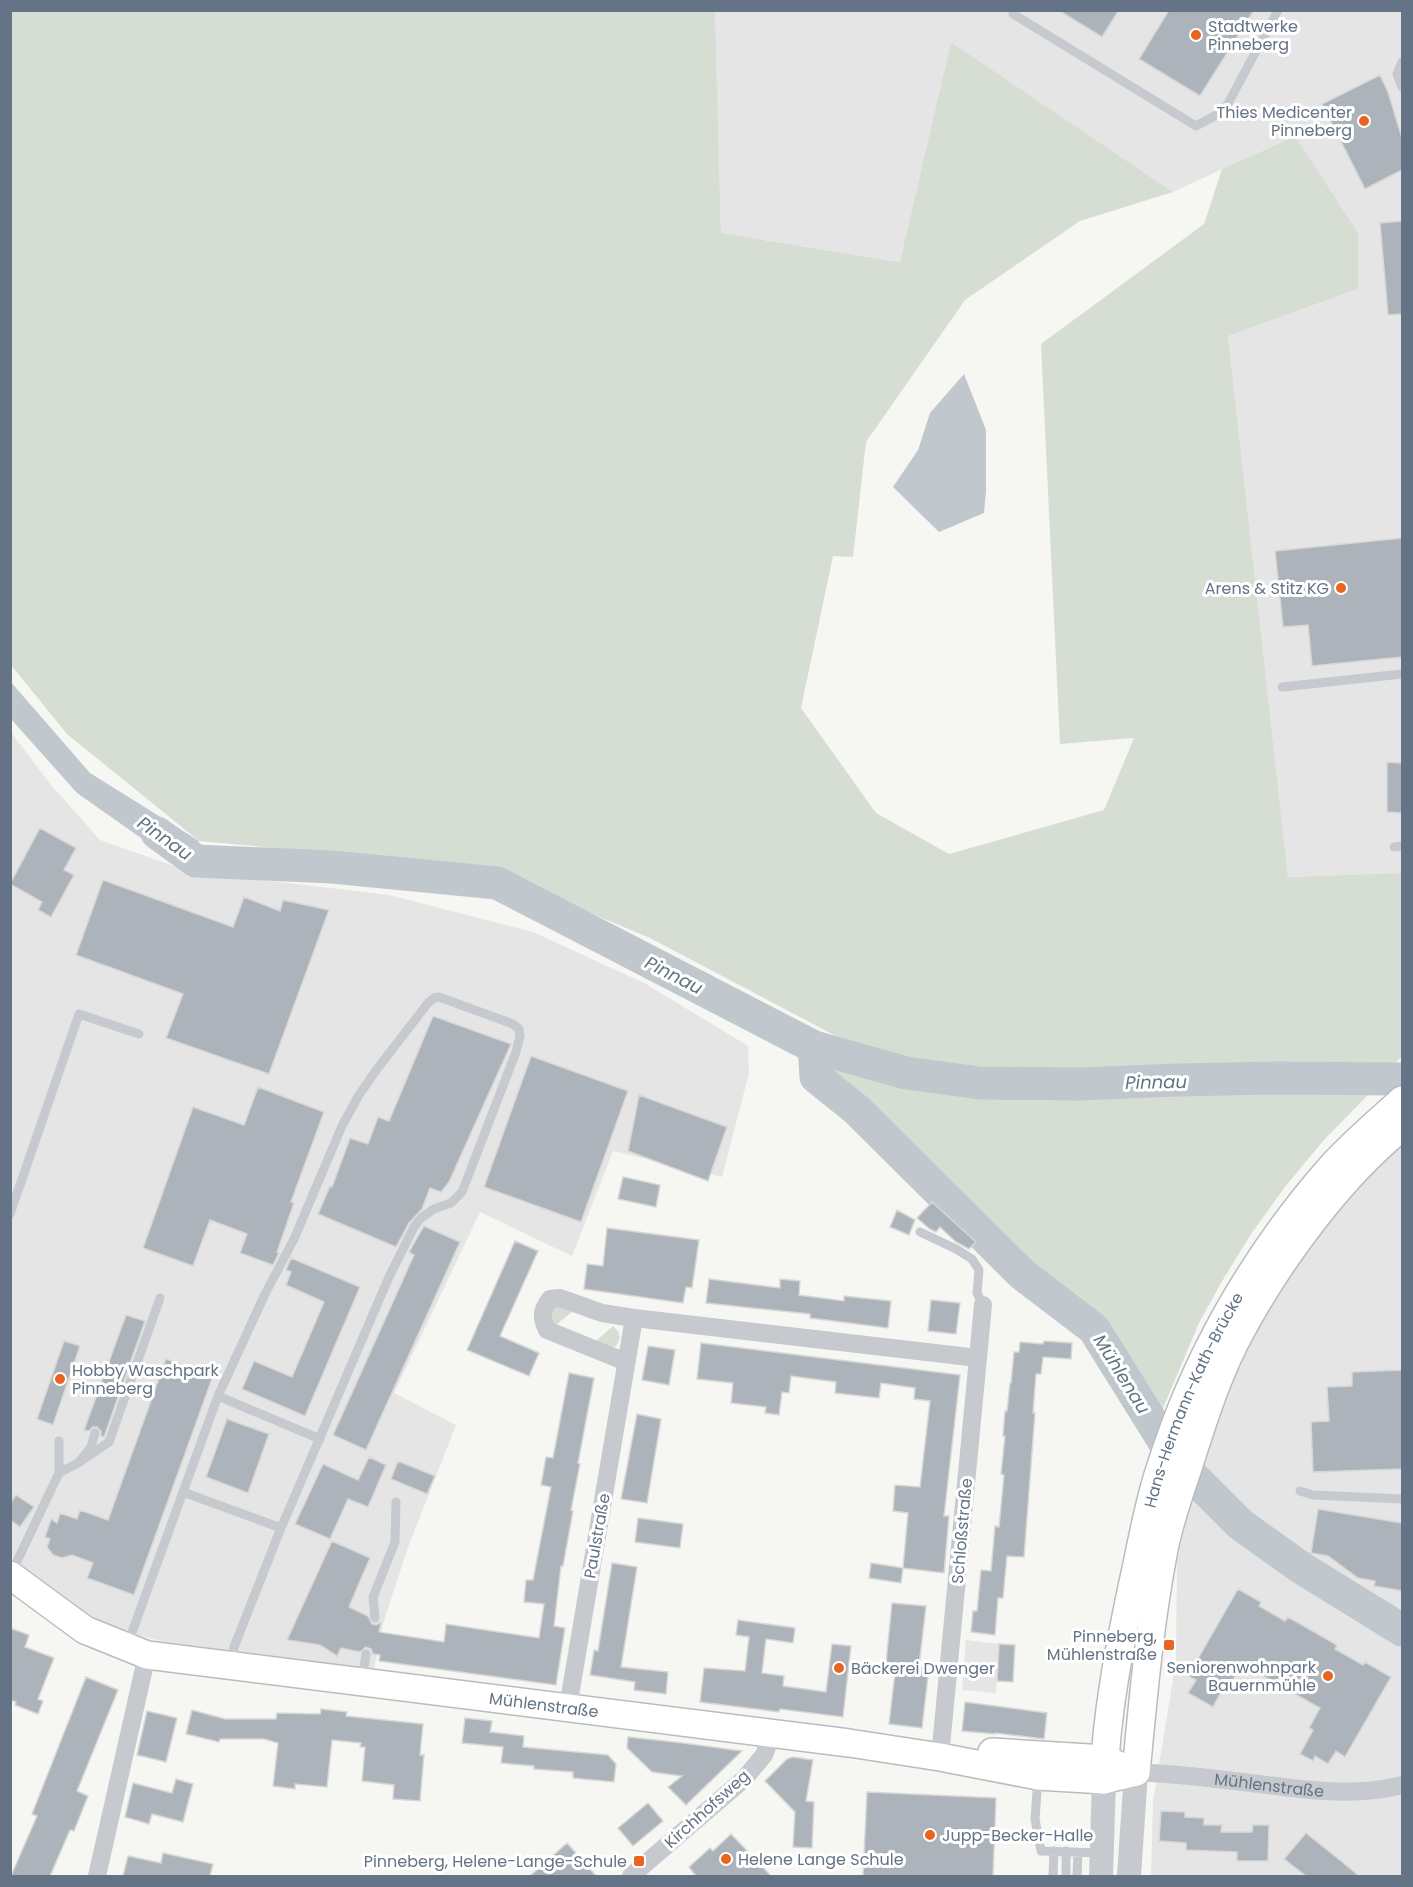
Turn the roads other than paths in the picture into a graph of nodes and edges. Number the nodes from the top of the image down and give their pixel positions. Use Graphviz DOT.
graph roads {
  1 [pos="1013,10"];
  2 [pos="1278,10"];
  3 [pos="1402,62"];
  4 [pos="1402,87"];
  5 [pos="1402,674"];
  6 [pos="1282,687"];
  7 [pos="139,1034"];
  8 [pos="1402,1100"];
  9 [pos="1402,1127"];
  10 [pos="10,1214"];
  11 [pos="920,1232"];
  12 [pos="160,1298"];
  13 [pos="983,1305"];
  14 [pos="634,1318"];
  15 [pos="978,1358"];
  16 [pos="626,1362"];
  17 [pos="218,1396"];
  18 [pos="95,1433"];
  19 [pos="320,1438"];
  20 [pos="59,1441"];
  21 [pos="78,1463"];
  22 [pos="59,1473"];
  23 [pos="1300,1491"];
  24 [pos="183,1492"];
  25 [pos="1402,1499"];
  26 [pos="396,1502"];
  27 [pos="1163,1503"];
  28 [pos="281,1528"];
  29 [pos="10,1575"];
  30 [pos="375,1617"];
  31 [pos="137,1651"];
  32 [pos="366,1654"];
  33 [pos="231,1667"];
  34 [pos="362,1683"];
  35 [pos="566,1709"];
  36 [pos="772,1734"];
  37 [pos="940,1757"];
  38 [pos="1105,1770"];
  39 [pos="1136,1772"];
  40 [pos="1038,1776"];
  41 [pos="1402,1785"];
  42 [pos="1053,1851"];
  43 [pos="1066,1851"];
  44 [pos="1089,1852"];
  45 [pos="97,1876"];
  46 [pos="631,1876"];
  47 [pos="1053,1876"];
  48 [pos="1066,1876"];
  49 [pos="1077,1876"];
  50 [pos="1101,1876"];
  51 [pos="1128,1876"];
  1 -- 2 [label="lane"];
  3 -- 4 [label="lane"];
  5 -- 6 [label="lane"];
  7 -- 10 [label="lane"];
  8 -- 27 [label="main road, Hans-Hermann-Kath-Brücke"];
  9 -- 27 [label="main road, Hans-Hermann-Kath-Brücke"];
  11 -- 13 [label="lane"];
  12 -- 21 [label="lane"];
  13 -- 15 [label="street, Schloßstraße"];
  14 -- 15 [label="street"];
  14 -- 16 [label="street, Paulstraße"];
  14 -- 16 [label="street"];
  15 -- 37 [label="street, Schloßstraße"];
  16 -- 35 [label="street, Paulstraße"];
  17 -- 19 [label="lane"];
  17 -- 19 [label="lane"];
  17 -- 24 [label="lane"];
  18 -- 21 [label="lane"];
  19 -- 28 [label="lane"];
  20 -- 22 [label="lane"];
  21 -- 22 [label="lane"];
  22 -- 29 [label="lane"];
  23 -- 25 [label="lane"];
  24 -- 28 [label="lane"];
  24 -- 31 [label="lane"];
  26 -- 30 [label="lane"];
  27 -- 38 [label="main road, Hans-Hermann-Kath-Brücke"];
  27 -- 39 [label="main road, Hans-Hermann-Kath-Brücke"];
  28 -- 33 [label="lane"];
  29 -- 31 [label="main road, Mühlenstraße"];
  31 -- 33 [label="main road, Mühlenstraße"];
  31 -- 45 [label="street"];
  32 -- 34 [label="lane"];
  33 -- 34 [label="main road, Mühlenstraße"];
  34 -- 35 [label="main road, Mühlenstraße"];
  35 -- 36 [label="main road, Mühlenstraße"];
  36 -- 37 [label="main road, Mühlenstraße"];
  36 -- 46 [label="street, Kirchhofsweg"];
  37 -- 38 [label="main road, Mühlenstraße"];
  37 -- 40 [label="main road, Mühlenstraße"];
  38 -- 39 [label="main road, Mühlenstraße"];
  38 -- 40 [label="main road, Mühlenstraße"];
  38 -- 44 [label="street"];
  39 -- 41 [label="street, Mühlenstraße"];
  39 -- 51 [label="street"];
  40 -- 42 [label="lane"];
  42 -- 43 [label="lane"];
  42 -- 47 [label="lane"];
  43 -- 44 [label="lane"];
  43 -- 48 [label="lane"];
  44 -- 49 [label="lane"];
  44 -- 50 [label="street"];
}
